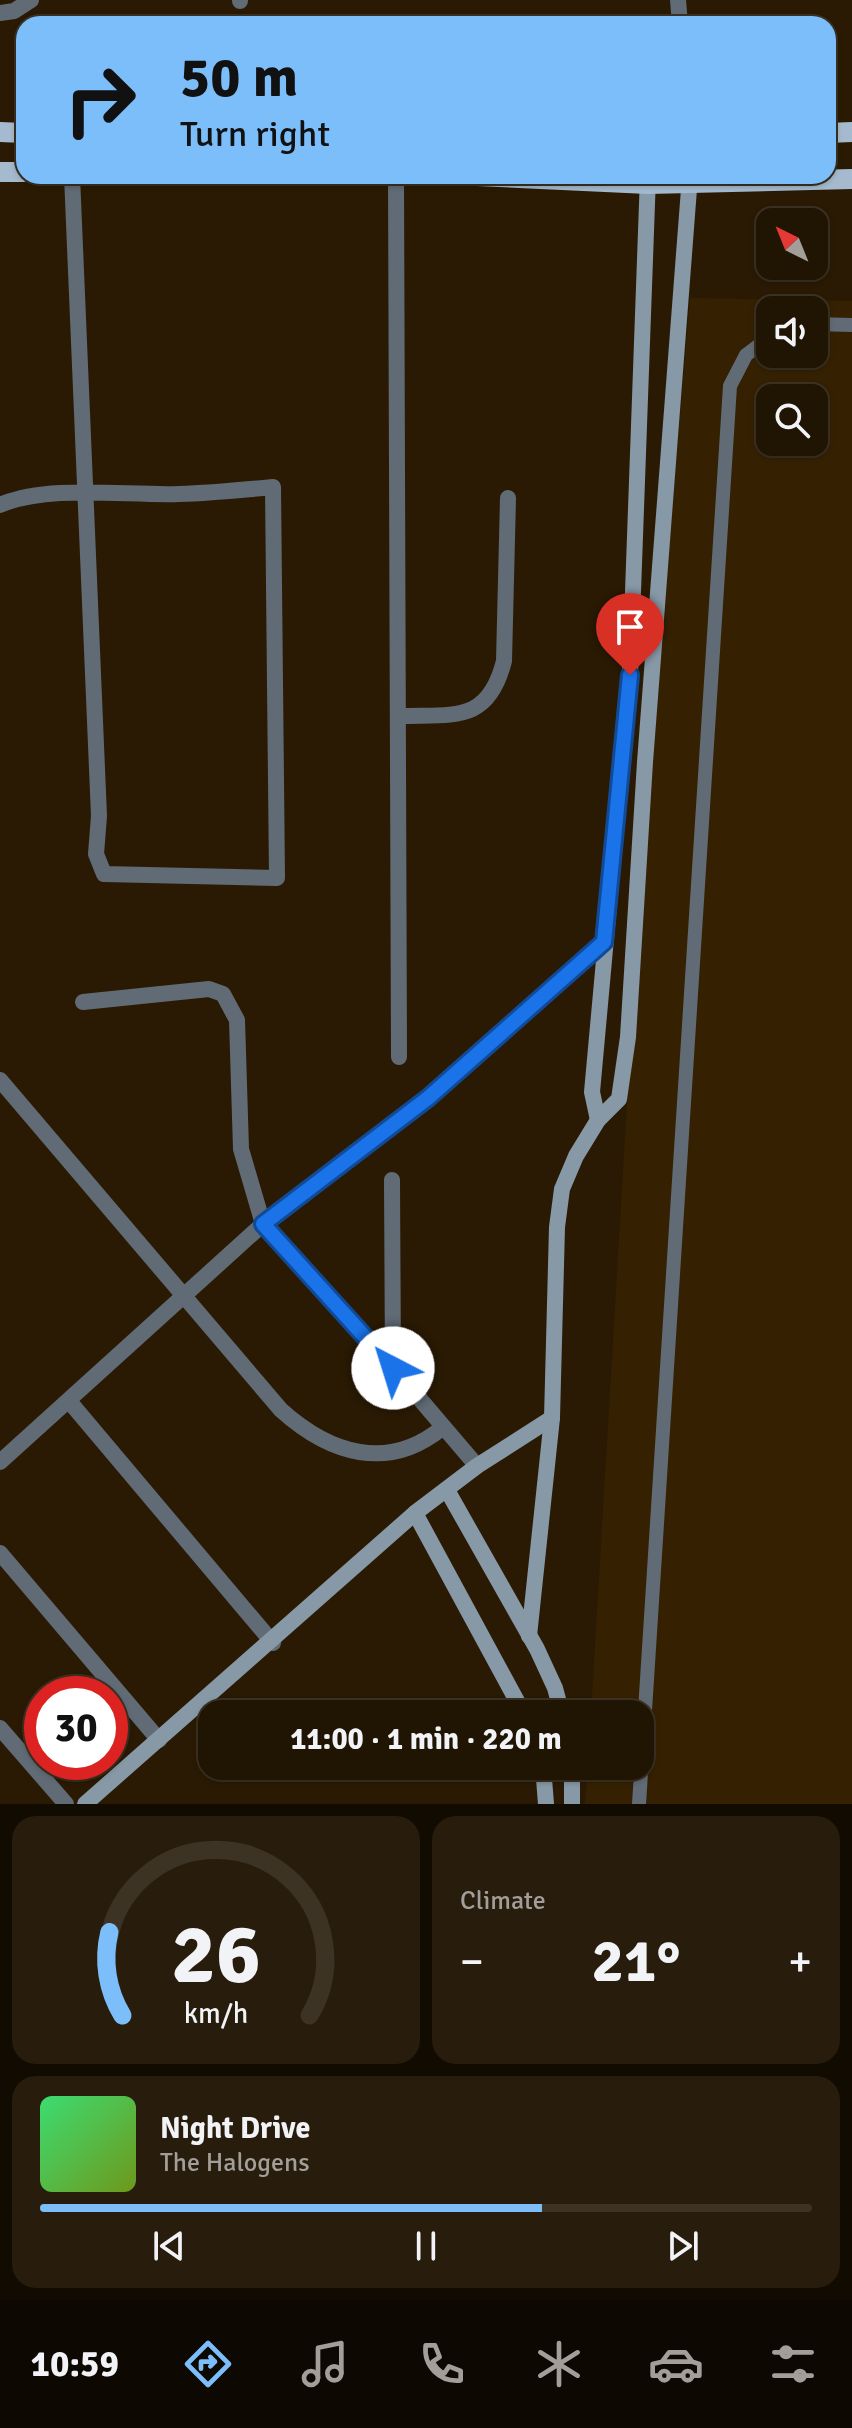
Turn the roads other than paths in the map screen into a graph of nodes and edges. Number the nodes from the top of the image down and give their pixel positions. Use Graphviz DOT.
graph roads {
  1 [pos="31,0"];
  2 [pos="0,13"];
  3 [pos="72,184"];
  4 [pos="396,184"];
  5 [pos="648,184"];
  6 [pos="690,184"];
  7 [pos="828,324"];
  8 [pos="852,325"];
  9 [pos="756,348"];
  10 [pos="83,495"];
  11 [pos="508,498"];
  12 [pos="0,505"];
  13 [pos="399,716"];
  14 [pos="604,942"];
  15 [pos="83,1002"];
  16 [pos="399,1057"];
  17 [pos="0,1080"];
  18 [pos="598,1120"];
  19 [pos="392,1180"];
  20 [pos="263,1224"];
  21 [pos="184,1297"];
  22 [pos="393,1368"];
  23 [pos="69,1401"];
  24 [pos="552,1418"];
  25 [pos="442,1428"];
  26 [pos="0,1462"];
  27 [pos="477,1466"];
  28 [pos="447,1490"];
  29 [pos="415,1513"];
  30 [pos="0,1553"];
  31 [pos="529,1636"];
  32 [pos="273,1643"];
  33 [pos="516,1700"];
  34 [pos="558,1700"];
  35 [pos="0,1728"];
  36 [pos="159,1740"];
  37 [pos="544,1780"];
  38 [pos="572,1780"];
  39 [pos="66,1804"];
  40 [pos="85,1804"];
  41 [pos="546,1804"];
  42 [pos="572,1804"];
  43 [pos="639,1804"];
  1 -- 2 [label="street"];
  3 -- 10 [label="street"];
  4 -- 13 [label="street"];
  5 -- 14 [label="main road"];
  6 -- 18 [label="main road"];
  7 -- 8 [label="lane"];
  9 -- 43 [label="lane"];
  10 -- 10 [label="street"];
  10 -- 12 [label="street"];
  11 -- 13 [label="street"];
  13 -- 16 [label="street"];
  14 -- 18 [label="main road"];
  14 -- 20 [label="street"];
  15 -- 20 [label="street"];
  17 -- 21 [label="street"];
  18 -- 24 [label="main road"];
  19 -- 22 [label="street"];
  20 -- 21 [label="street"];
  20 -- 22 [label="street"];
  21 -- 23 [label="street"];
  21 -- 25 [label="street"];
  22 -- 25 [label="street"];
  23 -- 26 [label="street"];
  23 -- 32 [label="street"];
  24 -- 27 [label="main road"];
  24 -- 31 [label="main road"];
  25 -- 27 [label="street"];
  27 -- 28 [label="main road"];
  28 -- 29 [label="main road"];
  28 -- 31 [label="main road"];
  29 -- 32 [label="main road"];
  29 -- 33 [label="main road"];
  30 -- 36 [label="street"];
  31 -- 34 [label="main road"];
  32 -- 36 [label="main road"];
  35 -- 39 [label="street"];
  36 -- 40 [label="main road"];
  37 -- 41 [label="main road"];
  38 -- 42 [label="main road"];
}
